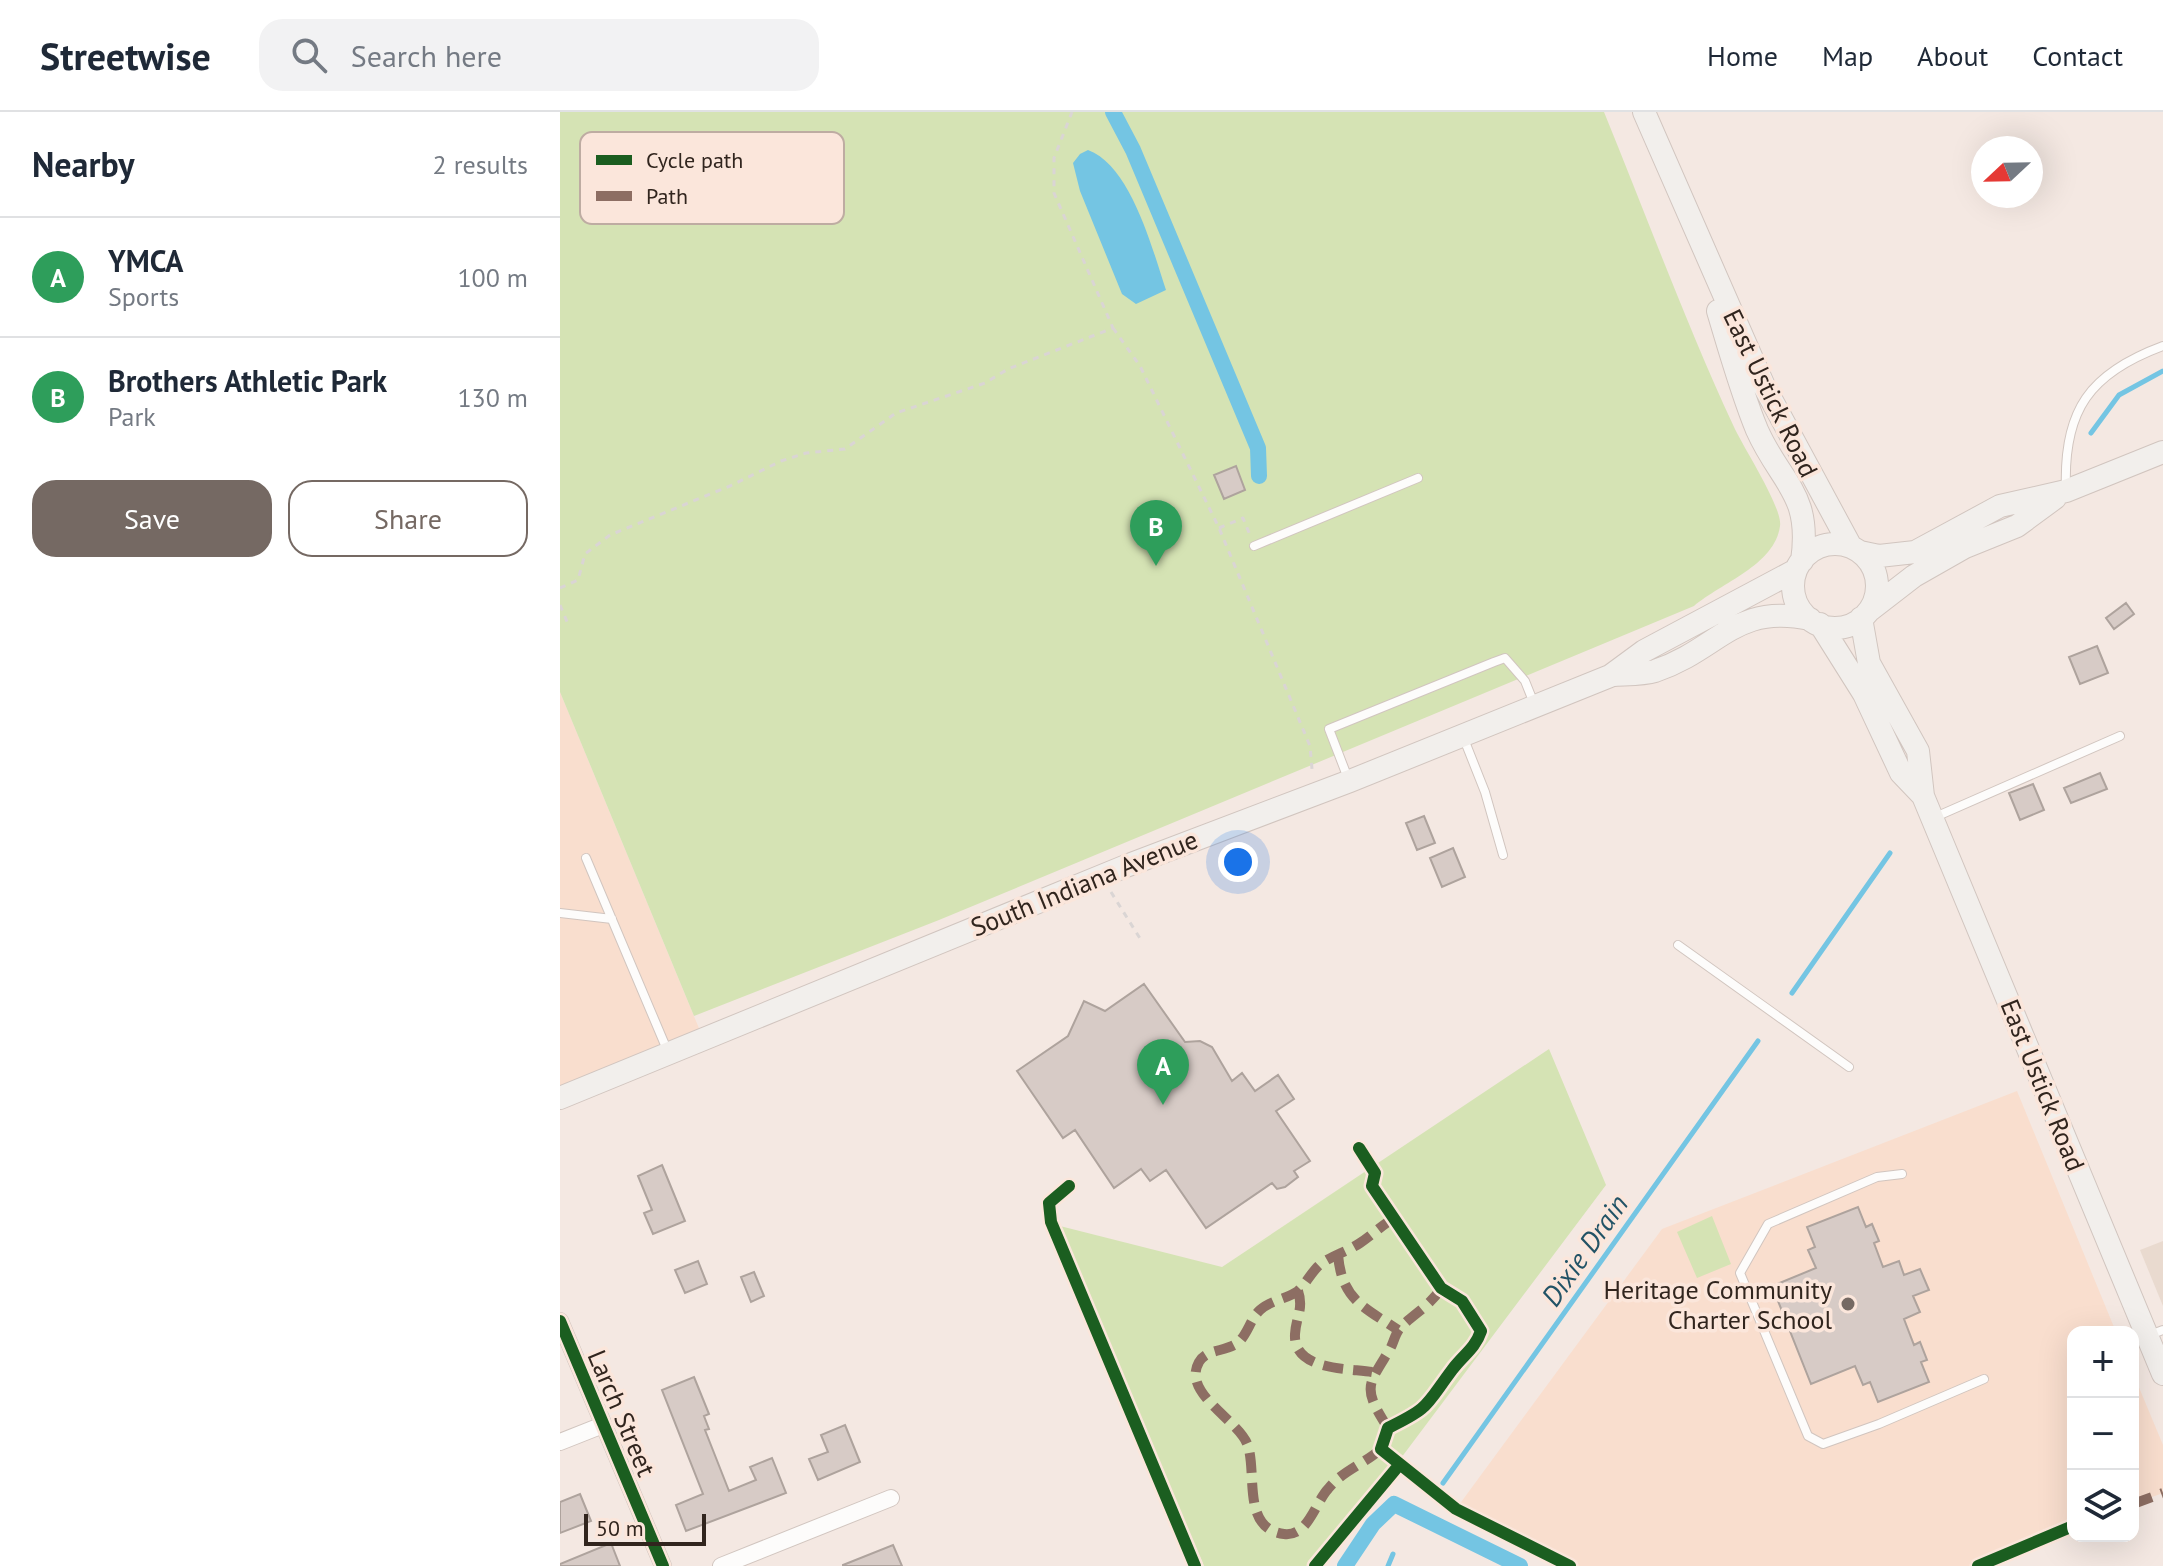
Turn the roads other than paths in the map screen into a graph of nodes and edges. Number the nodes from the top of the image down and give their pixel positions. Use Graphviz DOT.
graph roads {
  1 [pos="1644,112"];
  2 [pos="1697,237"];
  3 [pos="2163,346"];
  4 [pos="2163,452"];
  5 [pos="1418,478"];
  6 [pos="2066,491"];
  7 [pos="1254,546"];
  8 [pos="1855,549"];
  9 [pos="1799,565"];
  10 [pos="1865,614"];
  11 [pos="1815,622"];
  12 [pos="1610,676"];
  13 [pos="1535,706"];
  14 [pos="1463,736"];
  15 [pos="2120,736"];
  16 [pos="1350,781"];
  17 [pos="1923,796"];
  18 [pos="1933,818"];
  19 [pos="1503,855"];
  20 [pos="586,858"];
  21 [pos="560,913"];
  22 [pos="612,919"];
  23 [pos="1678,945"];
  24 [pos="668,1053"];
  25 [pos="1849,1067"];
  26 [pos="560,1098"];
  27 [pos="1902,1174"];
  28 [pos="560,1321"];
  29 [pos="2155,1333"];
  30 [pos="2163,1374"];
  31 [pos="1984,1379"];
  32 [pos="603,1425"];
  33 [pos="560,1442"];
  34 [pos="891,1498"];
  35 [pos="663,1566"];
  36 [pos="721,1566"];
  1 -- 2 [label="main road, East Ustick Road"];
  2 -- 8 [label="main road, East Ustick Road"];
  2 -- 9 [label="main road, East Ustick Road"];
  3 -- 6 [label="lane"];
  4 -- 6 [label="main road"];
  5 -- 7 [label="lane"];
  6 -- 8 [label="main road"];
  6 -- 10 [label="main road"];
  8 -- 9 [label="main road"];
  8 -- 10 [label="main road"];
  9 -- 11 [label="main road"];
  9 -- 12 [label="main road, South Indiana Avenue"];
  10 -- 11 [label="main road"];
  10 -- 17 [label="main road, East Ustick Road"];
  11 -- 12 [label="main road, South Indiana Avenue"];
  11 -- 17 [label="main road, East Ustick Road"];
  12 -- 13 [label="main road, South Indiana Avenue"];
  13 -- 14 [label="main road, South Indiana Avenue"];
  13 -- 16 [label="lane"];
  14 -- 16 [label="main road, South Indiana Avenue"];
  14 -- 19 [label="lane"];
  15 -- 18 [label="lane"];
  16 -- 24 [label="main road, South Indiana Avenue"];
  17 -- 18 [label="main road, East Ustick Road"];
  18 -- 29 [label="main road, East Ustick Road"];
  20 -- 22 [label="lane"];
  21 -- 22 [label="lane"];
  22 -- 24 [label="lane"];
  23 -- 25 [label="lane"];
  24 -- 26 [label="main road, South Indiana Avenue"];
  27 -- 31 [label="lane"];
  28 -- 32 [label="street, Larch Street"];
  29 -- 30 [label="main road, East Ustick Road"];
  32 -- 33 [label="street"];
  32 -- 35 [label="street, Larch Street"];
  34 -- 36 [label="street"];
}
